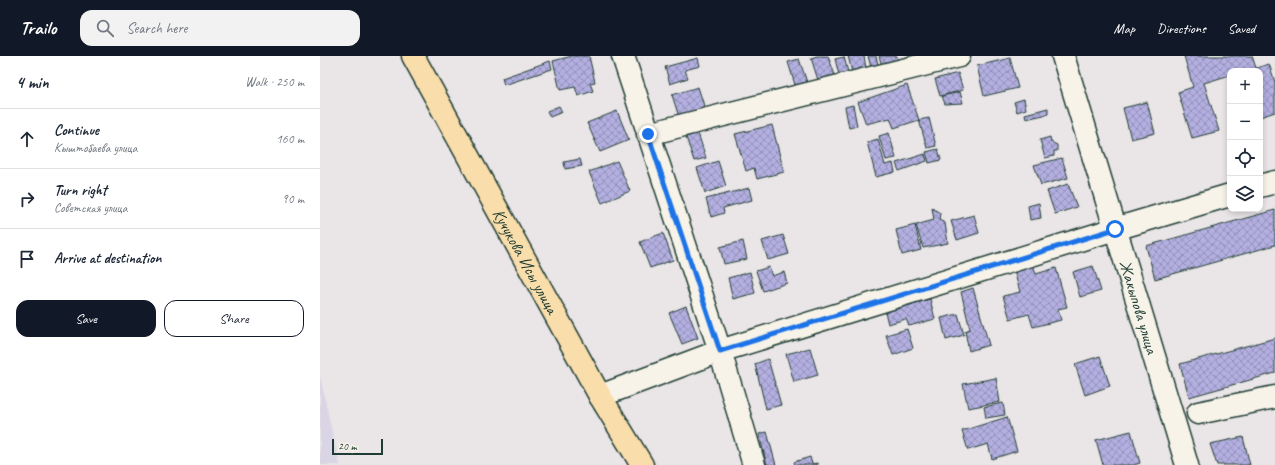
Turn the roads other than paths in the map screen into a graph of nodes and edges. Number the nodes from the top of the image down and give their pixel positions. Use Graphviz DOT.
graph roads {
  1 [pos="413,56"];
  2 [pos="622,56"];
  3 [pos="959,56"];
  4 [pos="1063,56"];
  5 [pos="648,134"];
  6 [pos="1275,182"];
  7 [pos="1263,185"];
  8 [pos="1227,196"];
  9 [pos="1115,229"];
  10 [pos="720,351"];
  11 [pos="600,396"];
  12 [pos="1275,397"];
  13 [pos="1198,413"];
  14 [pos="642,465"];
  15 [pos="754,465"];
  16 [pos="1186,465"];
  1 -- 11 [label="main road, Кучукова Исы улица"];
  2 -- 5 [label="street"];
  3 -- 5 [label="street"];
  4 -- 9 [label="street, Жакыпова улица"];
  5 -- 10 [label="street"];
  6 -- 7 [label="street"];
  8 -- 9 [label="street"];
  9 -- 10 [label="street"];
  9 -- 16 [label="street, Жакыпова улица"];
  10 -- 11 [label="street"];
  10 -- 15 [label="street"];
  11 -- 14 [label="main road, Кучукова Исы улица"];
  12 -- 13 [label="street"];
}
